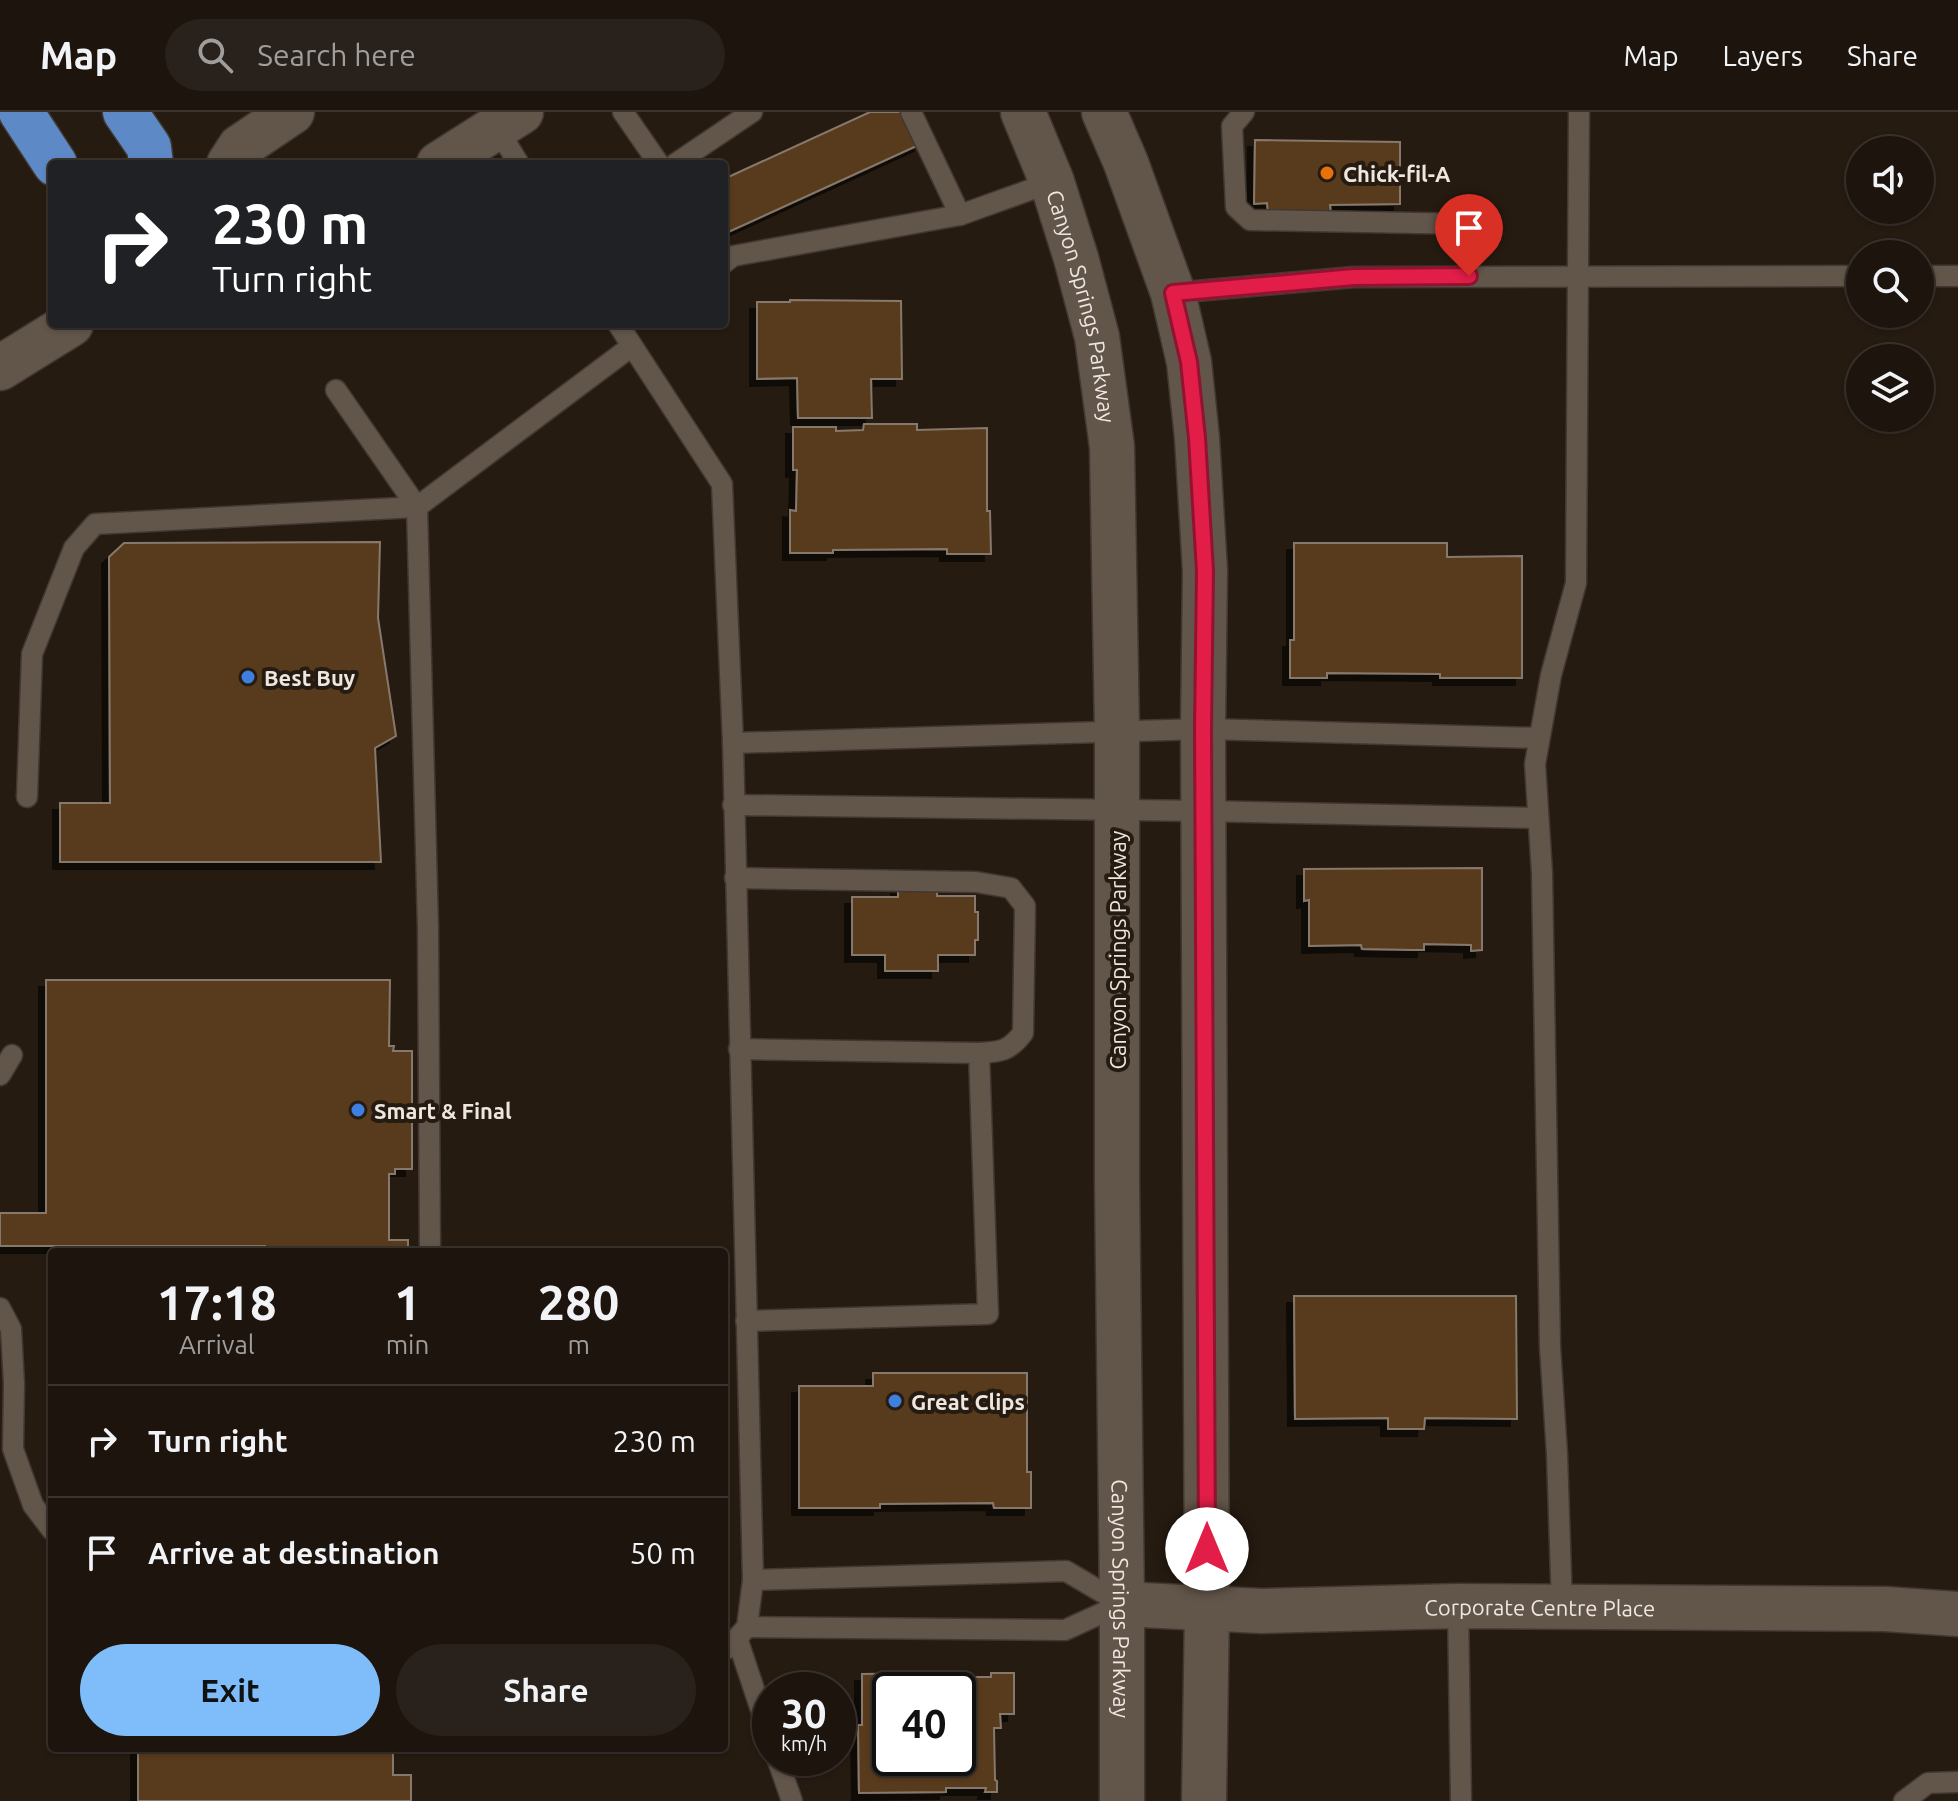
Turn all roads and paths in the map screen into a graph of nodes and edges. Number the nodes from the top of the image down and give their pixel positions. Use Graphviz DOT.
graph roads {
  1 [pos="21,112"];
  2 [pos="125,112"];
  3 [pos="292,112"];
  4 [pos="623,112"];
  5 [pos="752,112"];
  6 [pos="911,112"];
  7 [pos="1023,112"];
  8 [pos="1104,112"];
  9 [pos="1244,112"];
  10 [pos="1579,112"];
  11 [pos="512,135"];
  12 [pos="52,160"];
  13 [pos="151,160"];
  14 [pos="232,160"];
  15 [pos="449,160"];
  16 [pos="656,160"];
  17 [pos="681,160"];
  18 [pos="1052,182"];
  19 [pos="960,215"];
  20 [pos="1470,224"];
  21 [pos="728,260"];
  22 [pos="1578,275"];
  23 [pos="1846,276"];
  24 [pos="1934,276"];
  25 [pos="1958,276"];
  26 [pos="1173,293"];
  27 [pos="65,328"];
  28 [pos="621,328"];
  29 [pos="632,346"];
  30 [pos="0,368"];
  31 [pos="336,390"];
  32 [pos="417,507"];
  33 [pos="1203,729"];
  34 [pos="1117,731"];
  35 [pos="1539,738"];
  36 [pos="733,743"];
  37 [pos="27,797"];
  38 [pos="733,805"];
  39 [pos="1117,810"];
  40 [pos="1203,811"];
  41 [pos="1538,818"];
  42 [pos="735,878"];
  43 [pos="739,1049"];
  44 [pos="979,1053"];
  45 [pos="12,1055"];
  46 [pos="0,1075"];
  47 [pos="430,1248"];
  48 [pos="0,1308"];
  49 [pos="746,1321"];
  50 [pos="48,1525"];
  51 [pos="753,1580"];
  52 [pos="1122,1604"];
  53 [pos="1458,1606"];
  54 [pos="1562,1607"];
  55 [pos="1207,1608"];
  56 [pos="1958,1614"];
  57 [pos="736,1638"];
  58 [pos="752,1685"];
  59 [pos="783,1776"];
  60 [pos="1958,1782"];
  61 [pos="792,1801"];
  62 [pos="1122,1801"];
  63 [pos="1204,1801"];
  64 [pos="1461,1801"];
  65 [pos="1904,1801"];
  1 -- 12 [label="highway"];
  2 -- 13 [label="highway"];
  3 -- 14 [label="street"];
  4 -- 16 [label="lane"];
  5 -- 17 [label="lane"];
  6 -- 19 [label="lane"];
  7 -- 18 [label="street, Canyon Springs Parkway"];
  8 -- 26 [label="street"];
  9 -- 20 [label="lane"];
  10 -- 22 [label="lane"];
  11 -- 15 [label="street"];
  18 -- 19 [label="lane"];
  18 -- 34 [label="street, Canyon Springs Parkway"];
  19 -- 21 [label="lane"];
  22 -- 23 [label="lane"];
  22 -- 26 [label="lane"];
  22 -- 35 [label="lane"];
  24 -- 25 [label="lane"];
  26 -- 33 [label="street"];
  27 -- 30 [label="street"];
  28 -- 29 [label="lane"];
  29 -- 32 [label="lane"];
  29 -- 36 [label="lane"];
  31 -- 32 [label="lane"];
  32 -- 37 [label="lane"];
  32 -- 47 [label="lane"];
  33 -- 34 [label="lane"];
  33 -- 35 [label="lane"];
  33 -- 40 [label="street"];
  34 -- 36 [label="lane"];
  34 -- 39 [label="street, Canyon Springs Parkway"];
  35 -- 41 [label="lane"];
  36 -- 38 [label="lane"];
  38 -- 39 [label="lane"];
  38 -- 42 [label="lane"];
  39 -- 40 [label="lane"];
  39 -- 52 [label="street, Canyon Springs Parkway"];
  40 -- 41 [label="lane"];
  40 -- 55 [label="street"];
  41 -- 54 [label="lane"];
  42 -- 43 [label="lane"];
  42 -- 44 [label="lane"];
  43 -- 44 [label="lane"];
  43 -- 49 [label="lane"];
  44 -- 49 [label="lane"];
  45 -- 46 [label="lane"];
  48 -- 50 [label="lane"];
  49 -- 51 [label="lane"];
  51 -- 52 [label="lane"];
  51 -- 57 [label="lane"];
  52 -- 55 [label="street, Corporate Centre Place"];
  52 -- 57 [label="lane"];
  52 -- 62 [label="street, Canyon Springs Parkway"];
  53 -- 54 [label="street, Corporate Centre Place"];
  53 -- 55 [label="street, Corporate Centre Place"];
  53 -- 64 [label="lane"];
  54 -- 56 [label="street, Corporate Centre Place"];
  55 -- 63 [label="street"];
  57 -- 58 [label="lane"];
  59 -- 61 [label="lane"];
  60 -- 65 [label="lane"];
}
